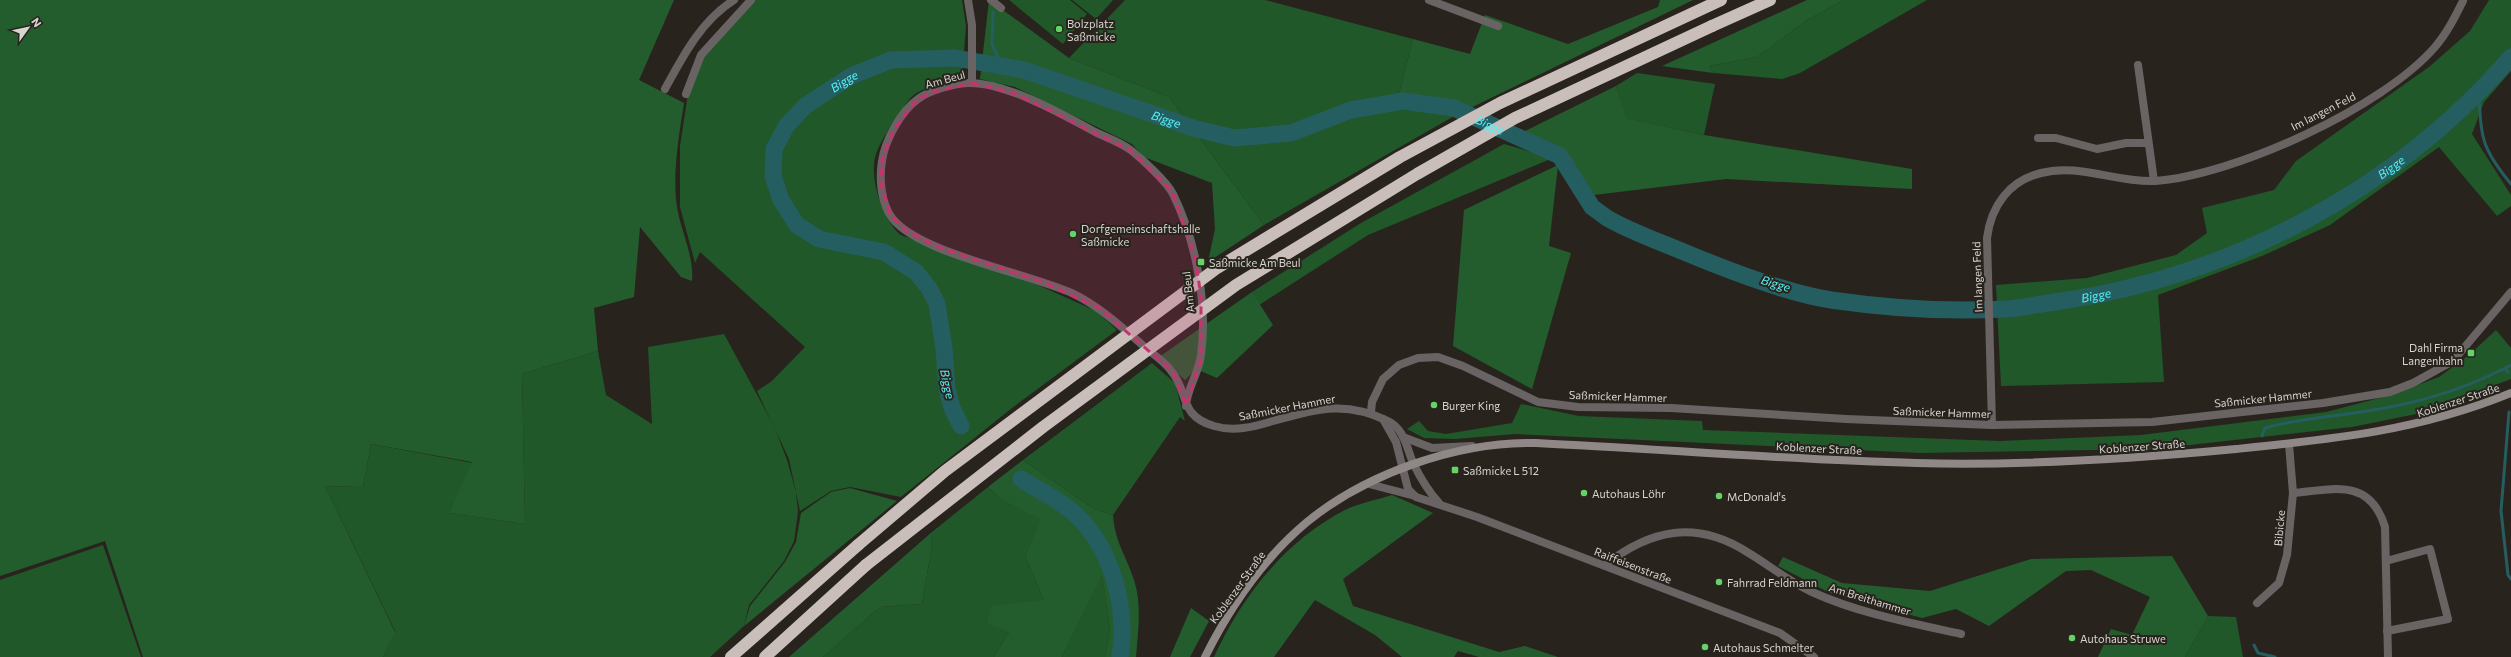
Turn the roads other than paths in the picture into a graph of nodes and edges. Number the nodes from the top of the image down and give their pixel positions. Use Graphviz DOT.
graph roads {
  1 [pos="734,0"];
  2 [pos="752,0"];
  3 [pos="968,0"];
  4 [pos="991,0"];
  5 [pos="1429,0"];
  6 [pos="1721,0"];
  7 [pos="1770,0"];
  8 [pos="2463,0"];
  9 [pos="1001,8"];
  10 [pos="1498,26"];
  11 [pos="2138,65"];
  12 [pos="972,83"];
  13 [pos="665,89"];
  14 [pos="686,94"];
  15 [pos="2038,138"];
  16 [pos="2148,143"];
  17 [pos="2154,181"];
  18 [pos="2511,292"];
  19 [pos="2511,394"];
  20 [pos="1188,408"];
  21 [pos="1371,412"];
  22 [pos="1383,420"];
  23 [pos="1992,425"];
  24 [pos="1403,437"];
  25 [pos="2289,444"];
  26 [pos="1477,446"];
  27 [pos="1414,465"];
  28 [pos="1403,469"];
  29 [pos="1369,484"];
  30 [pos="2293,493"];
  31 [pos="1416,497"];
  32 [pos="1440,503"];
  33 [pos="2386,561"];
  34 [pos="1605,565"];
  35 [pos="2257,603"];
  36 [pos="2387,631"];
  37 [pos="1961,634"];
  38 [pos="731,657"];
  39 [pos="765,657"];
  40 [pos="1205,657"];
  41 [pos="1814,657"];
  42 [pos="2388,657"];
  1 -- 13 [label="street"];
  2 -- 14 [label="street"];
  3 -- 12 [label="street"];
  4 -- 9 [label="street"];
  5 -- 10 [label="street"];
  6 -- 38 [label="highway, bridge"];
  7 -- 39 [label="highway, bridge"];
  8 -- 17 [label="street, Im langen Feld"];
  11 -- 16 [label="street"];
  12 -- 20 [label="street, Am Beul"];
  12 -- 20 [label="street, Am Beul"];
  15 -- 16 [label="street"];
  16 -- 17 [label="street"];
  17 -- 23 [label="street, Im langen Feld"];
  18 -- 23 [label="street, Saßmicker Hammer"];
  19 -- 25 [label="main road, Koblenzer Straße"];
  20 -- 21 [label="street, Saßmicker Hammer"];
  21 -- 22 [label="street, Saßmicker Hammer"];
  21 -- 23 [label="street, Saßmicker Hammer"];
  22 -- 24 [label="street, Saßmicker Hammer"];
  22 -- 28 [label="street, Saßmicker Hammer"];
  24 -- 26 [label="street, Saßmicker Hammer"];
  24 -- 27 [label="street, Saßmicker Hammer"];
  25 -- 26 [label="main road, Koblenzer Straße"];
  25 -- 30 [label="street, Bibicke"];
  26 -- 27 [label="main road, Koblenzer Straße"];
  27 -- 28 [label="main road, Koblenzer Straße"];
  27 -- 32 [label="street, Raiffeisenstraße"];
  28 -- 29 [label="main road, Koblenzer Straße"];
  28 -- 31 [label="street"];
  29 -- 31 [label="street, Raiffeisenstraße"];
  29 -- 40 [label="main road, Koblenzer Straße"];
  30 -- 33 [label="street"];
  30 -- 35 [label="street, Bibicke"];
  31 -- 32 [label="street, Raiffeisenstraße"];
  32 -- 34 [label="street, Raiffeisenstraße"];
  33 -- 36 [label="street"];
  33 -- 36 [label="street"];
  34 -- 37 [label="street, Am Breithammer"];
  34 -- 41 [label="street, Raiffeisenstraße"];
  36 -- 42 [label="street"];
}
